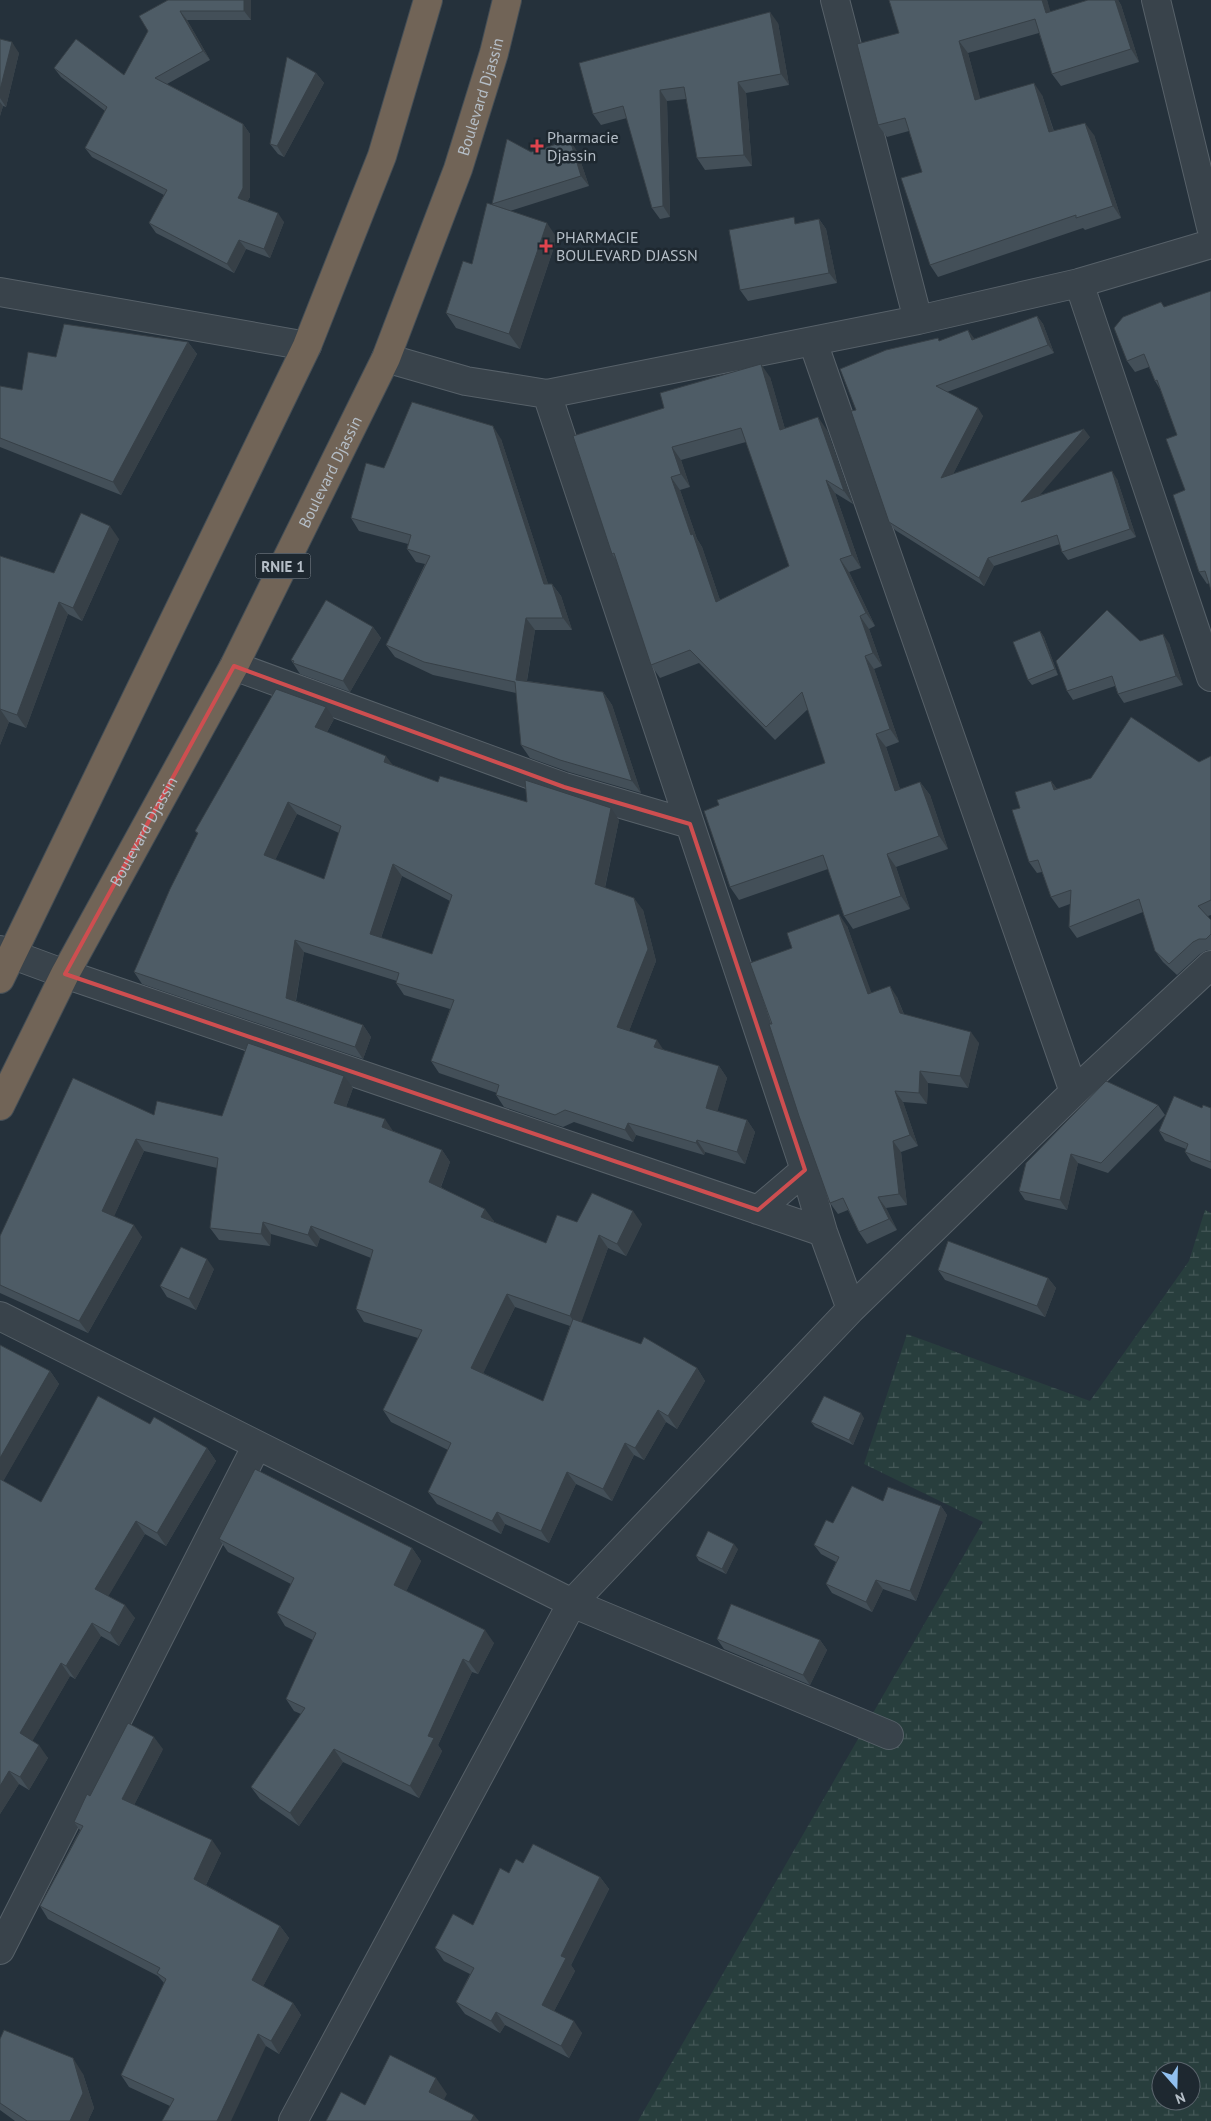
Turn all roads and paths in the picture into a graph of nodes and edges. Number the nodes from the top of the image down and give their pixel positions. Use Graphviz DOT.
graph roads {
  1 [pos="428,0"];
  2 [pos="507,0"];
  3 [pos="835,0"];
  4 [pos="1156,0"];
  5 [pos="1211,227"];
  6 [pos="1211,244"];
  7 [pos="1079,283"];
  8 [pos="0,292"];
  9 [pos="918,320"];
  10 [pos="813,342"];
  11 [pos="307,346"];
  12 [pos="386,358"];
  13 [pos="547,394"];
  14 [pos="234,666"];
  15 [pos="1211,677"];
  16 [pos="690,824"];
  17 [pos="7,952"];
  18 [pos="1211,965"];
  19 [pos="65,974"];
  20 [pos="0,979"];
  21 [pos="1074,1092"];
  22 [pos="0,1106"];
  23 [pos="804,1170"];
  24 [pos="758,1210"];
  25 [pos="823,1232"];
  26 [pos="850,1309"];
  27 [pos="0,1316"];
  28 [pos="257,1444"];
  29 [pos="572,1603"];
  30 [pos="889,1735"];
  31 [pos="0,1950"];
  32 [pos="293,2121"];
  1 -- 11 [label="highway"];
  2 -- 12 [label="highway, Boulevard Djassin / RNIE 1"];
  3 -- 9 [label="street"];
  4 -- 5 [label="street"];
  6 -- 7 [label="street"];
  7 -- 9 [label="street"];
  7 -- 15 [label="street"];
  8 -- 11 [label="street"];
  9 -- 10 [label="street"];
  10 -- 13 [label="street"];
  10 -- 21 [label="street"];
  11 -- 17 [label="highway"];
  12 -- 13 [label="street"];
  12 -- 14 [label="highway, Boulevard Djassin / RNIE 1"];
  13 -- 16 [label="street"];
  14 -- 16 [label="street"];
  14 -- 19 [label="highway, Boulevard Djassin / RNIE 1"];
  16 -- 23 [label="street"];
  17 -- 19 [label="street"];
  17 -- 20 [label="highway"];
  18 -- 21 [label="street"];
  19 -- 22 [label="highway, Boulevard Djassin / RNIE 1"];
  19 -- 24 [label="street"];
  21 -- 26 [label="street"];
  23 -- 24 [label="street"];
  23 -- 25 [label="street"];
  24 -- 25 [label="street"];
  25 -- 26 [label="street"];
  26 -- 29 [label="street"];
  27 -- 28 [label="street"];
  28 -- 29 [label="street"];
  28 -- 31 [label="street"];
  29 -- 30 [label="street"];
  29 -- 32 [label="street"];
}
